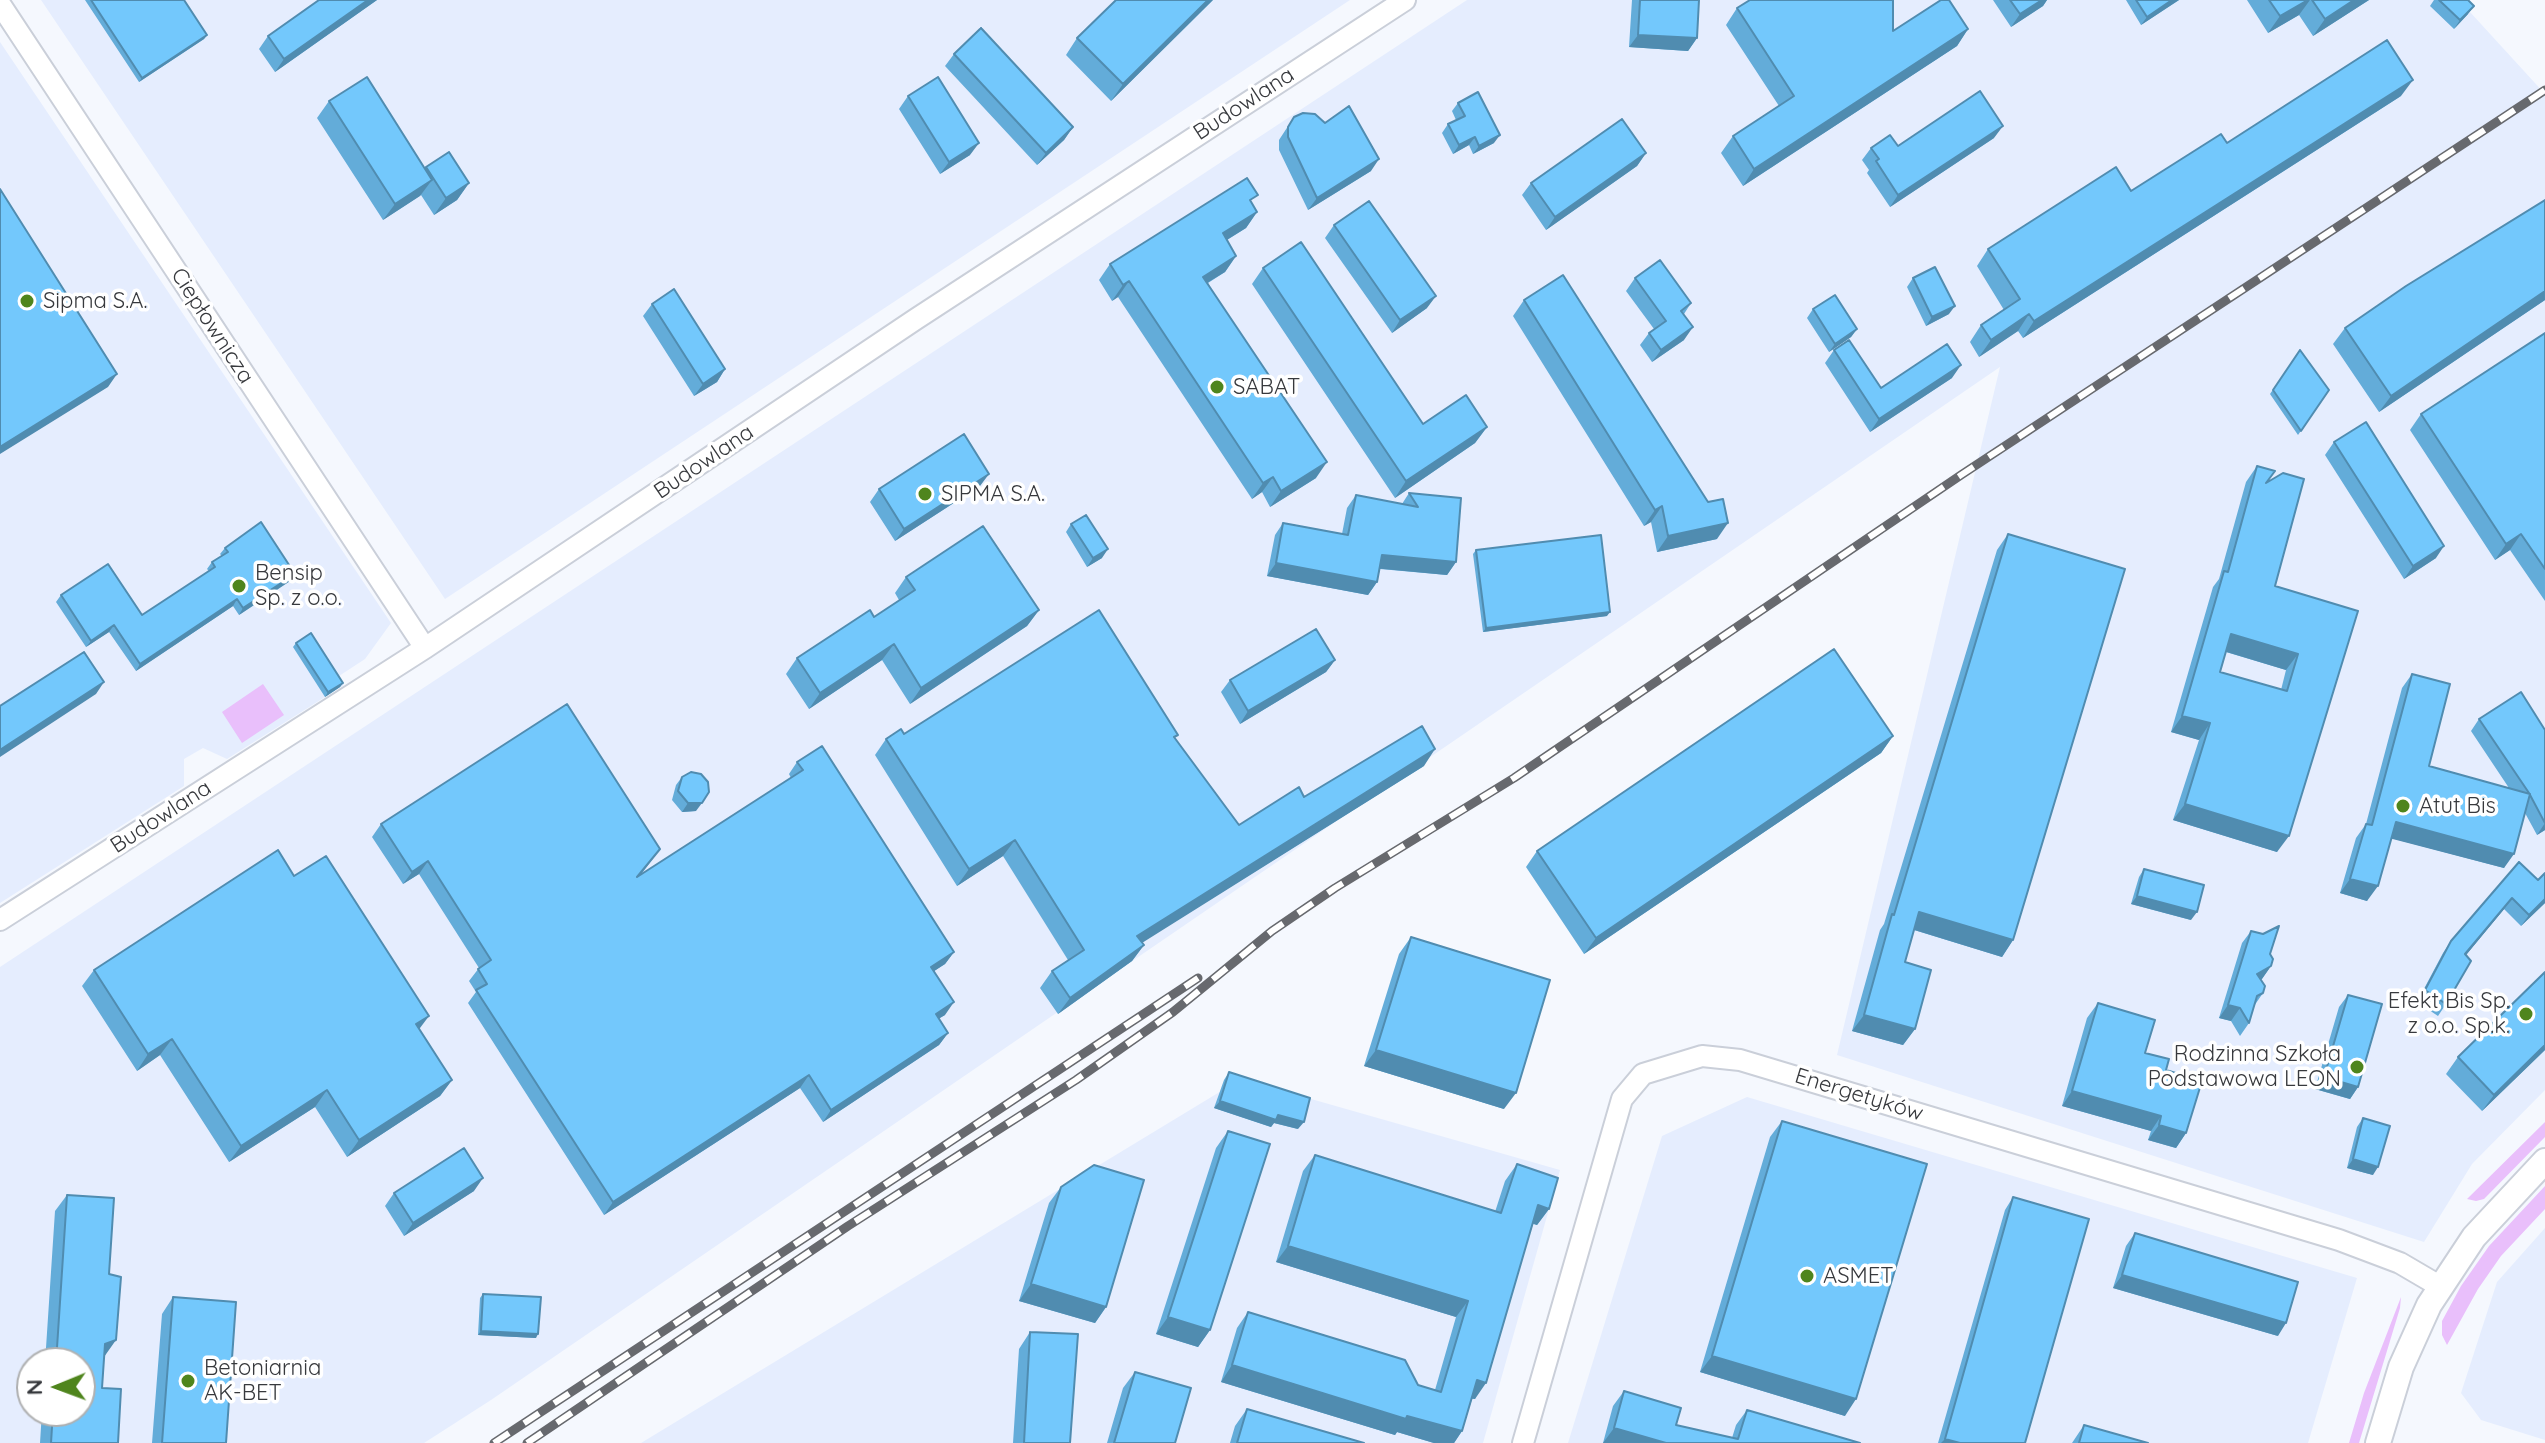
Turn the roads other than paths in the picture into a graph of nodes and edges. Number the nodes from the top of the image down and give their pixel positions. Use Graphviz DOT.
graph roads {
  1 [pos="1405,0"];
  2 [pos="0,4"];
  3 [pos="425,648"];
  4 [pos="0,920"];
  5 [pos="2545,1161"];
  6 [pos="2441,1287"];
  7 [pos="1523,1443"];
  8 [pos="2378,1443"];
  1 -- 3 [label="street, Budowlana"];
  2 -- 3 [label="street, Ciepłownicza"];
  3 -- 4 [label="street, Budowlana"];
  5 -- 6 [label="street"];
  6 -- 7 [label="street, Energetyków"];
  6 -- 8 [label="street"];
}
